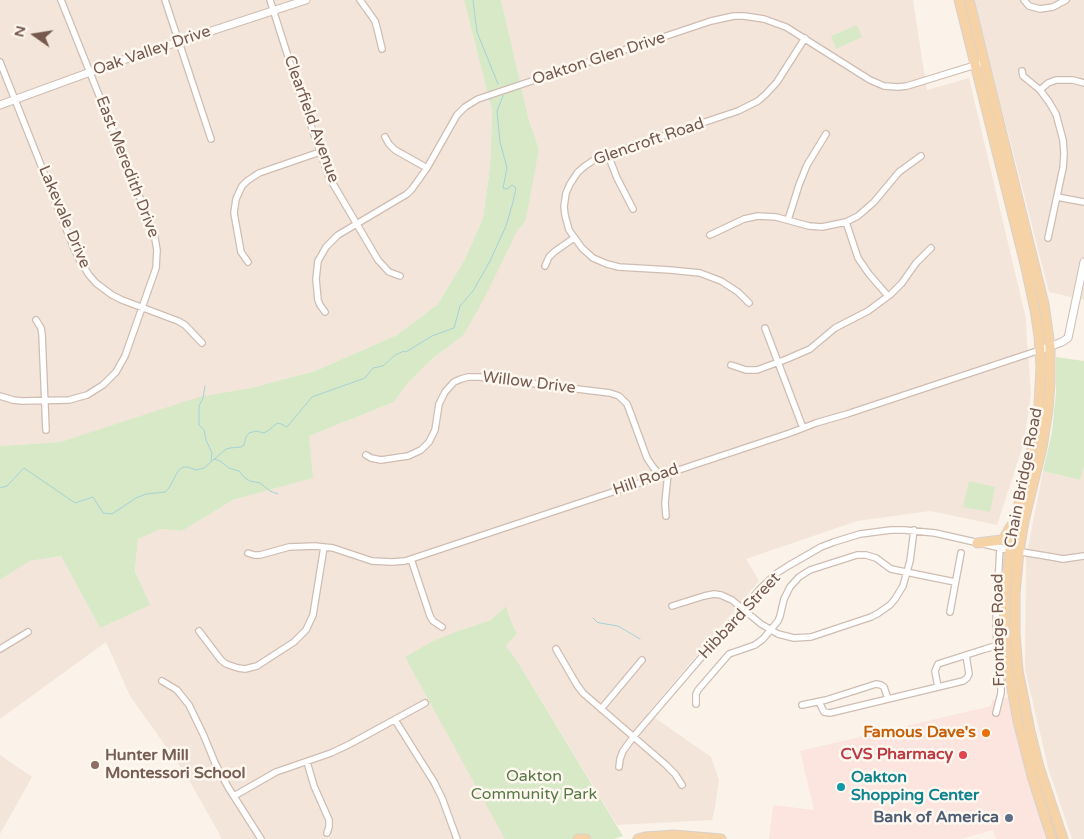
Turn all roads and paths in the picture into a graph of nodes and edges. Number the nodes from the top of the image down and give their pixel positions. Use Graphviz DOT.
graph roads {
  1 [pos="61,0"];
  2 [pos="165,0"];
  3 [pos="270,0"];
  4 [pos="306,0"];
  5 [pos="360,0"];
  6 [pos="959,0"];
  7 [pos="970,0"];
  8 [pos="1024,0"];
  9 [pos="1066,0"];
  10 [pos="274,10"];
  11 [pos="805,38"];
  12 [pos="179,42"];
  13 [pos="382,49"];
  14 [pos="0,62"];
  15 [pos="985,62"];
  16 [pos="975,65"];
  17 [pos="1022,71"];
  18 [pos="90,72"];
  19 [pos="1084,82"];
  20 [pos="1040,90"];
  21 [pos="15,100"];
  22 [pos="0,105"];
  23 [pos="826,134"];
  24 [pos="385,137"];
  25 [pos="211,139"];
  26 [pos="320,152"];
  27 [pos="608,154"];
  28 [pos="922,156"];
  29 [pos="426,168"];
  30 [pos="1057,197"];
  31 [pos="1084,202"];
  32 [pos="632,209"];
  33 [pos="788,220"];
  34 [pos="846,222"];
  35 [pos="356,224"];
  36 [pos="710,235"];
  37 [pos="574,238"];
  38 [pos="1048,238"];
  39 [pos="931,248"];
  40 [pos="248,262"];
  41 [pos="1084,264"];
  42 [pos="545,266"];
  43 [pos="400,276"];
  44 [pos="888,296"];
  45 [pos="749,303"];
  46 [pos="143,308"];
  47 [pos="325,312"];
  48 [pos="36,320"];
  49 [pos="765,328"];
  50 [pos="202,343"];
  51 [pos="1050,347"];
  52 [pos="1040,350"];
  53 [pos="779,362"];
  54 [pos="732,365"];
  55 [pos="0,396"];
  56 [pos="45,401"];
  57 [pos="803,428"];
  58 [pos="46,430"];
  59 [pos="366,455"];
  60 [pos="668,473"];
  61 [pos="660,475"];
  62 [pos="666,516"];
  63 [pos="1015,519"];
  64 [pos="914,530"];
  65 [pos="977,543"];
  66 [pos="324,547"];
  67 [pos="1000,548"];
  68 [pos="1014,551"];
  69 [pos="248,553"];
  70 [pos="961,553"];
  71 [pos="1083,558"];
  72 [pos="411,559"];
  73 [pos="907,573"];
  74 [pos="956,582"];
  75 [pos="672,606"];
  76 [pos="743,609"];
  77 [pos="950,612"];
  78 [pos="442,627"];
  79 [pos="770,630"];
  80 [pos="199,631"];
  81 [pos="28,632"];
  82 [pos="1001,644"];
  83 [pos="0,649"];
  84 [pos="556,649"];
  85 [pos="966,655"];
  86 [pos="642,660"];
  87 [pos="162,681"];
  88 [pos="938,687"];
  89 [pos="888,699"];
  90 [pos="819,702"];
  91 [pos="425,703"];
  92 [pos="696,704"];
  93 [pos="802,705"];
  94 [pos="601,709"];
  95 [pos="996,713"];
  96 [pos="395,720"];
  97 [pos="634,736"];
  98 [pos="307,762"];
  99 [pos="619,767"];
  100 [pos="682,785"];
  101 [pos="234,796"];
  102 [pos="327,833"];
  103 [pos="261,839"];
  104 [pos="457,839"];
  105 [pos="578,839"];
  106 [pos="586,839"];
  107 [pos="638,839"];
  108 [pos="721,839"];
  109 [pos="1052,839"];
  110 [pos="1063,839"];
  1 -- 18 [label="street, East Meredith Drive"];
  2 -- 12 [label="street"];
  3 -- 10 [label="street, Clearfield Avenue"];
  4 -- 10 [label="street, Oak Valley Drive"];
  5 -- 13 [label="street"];
  6 -- 16 [label="main road, Chain Bridge Road"];
  7 -- 15 [label="main road, Chain Bridge Road"];
  8 -- 9 [label="street"];
  10 -- 12 [label="street, Oak Valley Drive"];
  10 -- 26 [label="street, Clearfield Avenue"];
  11 -- 16 [label="street, Oakton Glen Drive"];
  11 -- 27 [label="street, Glencroft Road"];
  11 -- 29 [label="street, Oakton Glen Drive"];
  12 -- 18 [label="street, Oak Valley Drive"];
  12 -- 25 [label="street"];
  14 -- 21 [label="street, Lakevale Drive"];
  15 -- 16 [label="street, Oakton Glen Drive"];
  15 -- 51 [label="main road, Chain Bridge Road"];
  16 -- 52 [label="main road, Chain Bridge Road"];
  17 -- 20 [label="street"];
  18 -- 21 [label="street, Oak Valley Drive"];
  18 -- 46 [label="street, East Meredith Drive"];
  19 -- 20 [label="street"];
  20 -- 30 [label="street"];
  21 -- 22 [label="street, Oak Valley Drive"];
  21 -- 46 [label="street, Lakevale Drive"];
  23 -- 33 [label="street"];
  24 -- 29 [label="street"];
  26 -- 35 [label="street, Clearfield Avenue"];
  26 -- 40 [label="street"];
  27 -- 32 [label="street"];
  27 -- 37 [label="street, Glencroft Road"];
  28 -- 34 [label="street"];
  29 -- 35 [label="street, Oakton Glen Drive"];
  30 -- 31 [label="street"];
  30 -- 38 [label="street"];
  33 -- 34 [label="street"];
  33 -- 36 [label="street"];
  34 -- 44 [label="street"];
  35 -- 43 [label="street, Clearfield Avenue"];
  35 -- 47 [label="street, Oakton Glen Drive"];
  37 -- 42 [label="street"];
  37 -- 45 [label="street, Glencroft Road"];
  39 -- 44 [label="street"];
  41 -- 51 [label="street"];
  44 -- 53 [label="street"];
  46 -- 50 [label="street, Lakevale Drive"];
  46 -- 56 [label="street, East Meredith Drive"];
  48 -- 56 [label="street"];
  49 -- 53 [label="street"];
  51 -- 52 [label="street"];
  51 -- 68 [label="main road, Chain Bridge Road"];
  52 -- 57 [label="street, Hill Road"];
  52 -- 63 [label="main road, Chain Bridge Road"];
  53 -- 54 [label="street"];
  53 -- 57 [label="street"];
  55 -- 56 [label="street, East Meredith Drive"];
  56 -- 58 [label="street"];
  57 -- 60 [label="street, Hill Road"];
  59 -- 61 [label="street, Willow Drive"];
  60 -- 61 [label="street, Hill Road"];
  60 -- 62 [label="street"];
  61 -- 72 [label="street, Hill Road"];
  63 -- 65 [label="main road"];
  63 -- 68 [label="main road, Chain Bridge Road"];
  64 -- 65 [label="street, Hibbard Street"];
  64 -- 73 [label="street"];
  64 -- 76 [label="street, Hibbard Street"];
  65 -- 67 [label="street, Hibbard Street"];
  66 -- 69 [label="street, Hill Road"];
  66 -- 72 [label="street, Hill Road"];
  66 -- 80 [label="street"];
  67 -- 68 [label="street, Hibbard Street"];
  67 -- 82 [label="street, Frontage Road"];
  68 -- 71 [label="street, Hibbard Street"];
  68 -- 82 [label="main road, Chain Bridge Road"];
  68 -- 110 [label="main road, Chain Bridge Road"];
  70 -- 74 [label="street"];
  72 -- 78 [label="street"];
  73 -- 74 [label="street"];
  73 -- 79 [label="street"];
  73 -- 79 [label="street"];
  74 -- 77 [label="street"];
  75 -- 76 [label="street"];
  76 -- 79 [label="street"];
  76 -- 97 [label="street, Hibbard Street"];
  79 -- 92 [label="street"];
  81 -- 83 [label="street"];
  82 -- 85 [label="street"];
  82 -- 95 [label="street, Frontage Road"];
  82 -- 109 [label="main road, Chain Bridge Road"];
  84 -- 94 [label="street"];
  85 -- 88 [label="street"];
  85 -- 88 [label="street"];
  86 -- 94 [label="street"];
  87 -- 101 [label="street"];
  88 -- 89 [label="street"];
  89 -- 90 [label="street"];
  89 -- 90 [label="street"];
  90 -- 93 [label="street"];
  91 -- 96 [label="street"];
  94 -- 97 [label="street"];
  96 -- 98 [label="street"];
  96 -- 104 [label="street"];
  97 -- 99 [label="street, Hibbard Street"];
  97 -- 100 [label="street"];
  98 -- 101 [label="street"];
  98 -- 102 [label="street"];
  101 -- 103 [label="street"];
  105 -- 106 [label="main road"];
  107 -- 108 [label="main road"];
}
